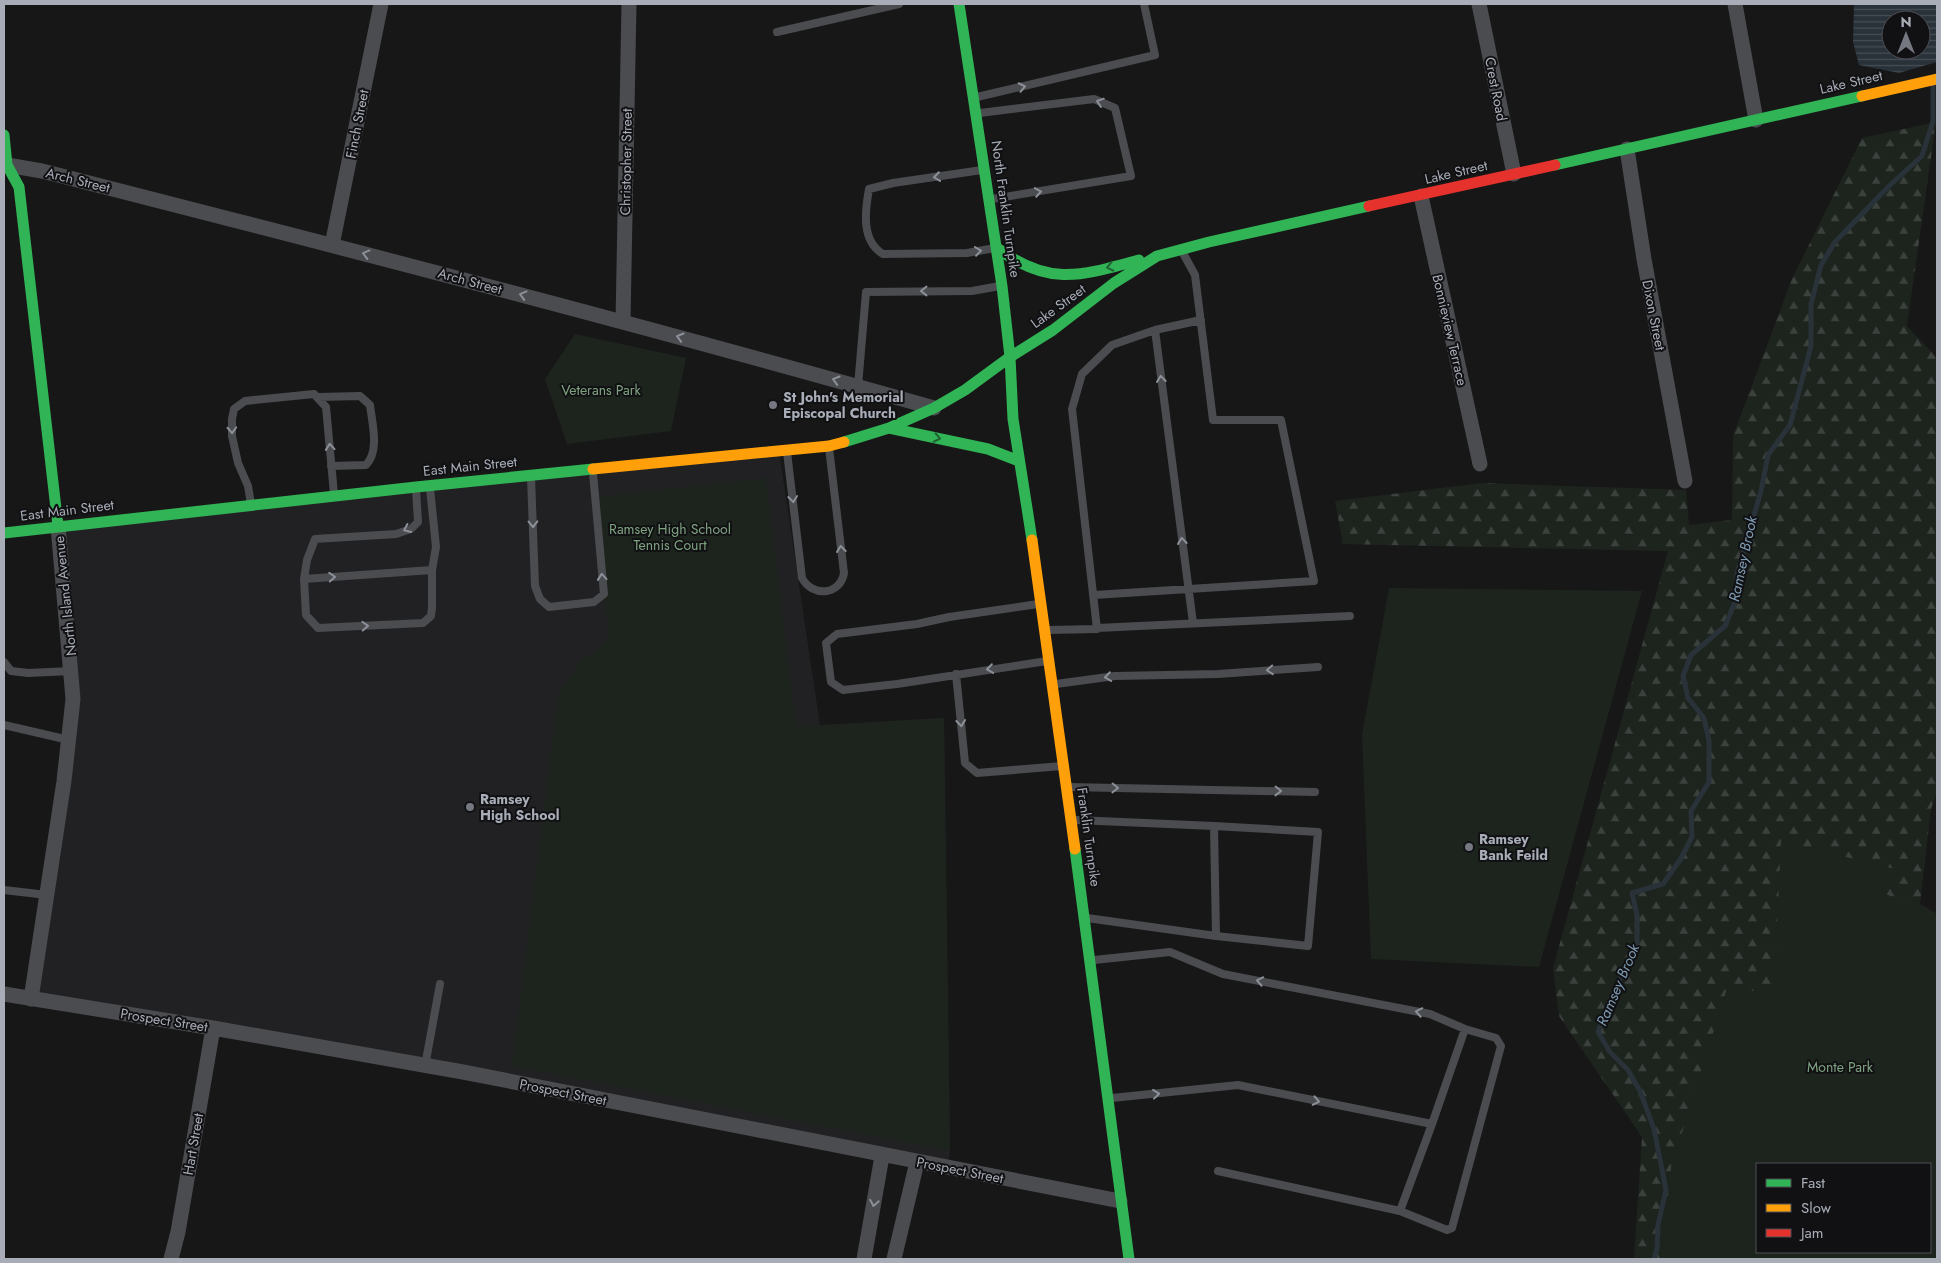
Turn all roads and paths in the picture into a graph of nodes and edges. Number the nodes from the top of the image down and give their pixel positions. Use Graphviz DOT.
graph roads {
  1 [pos="381,4"];
  2 [pos="629,4"];
  3 [pos="899,4"];
  4 [pos="959,4"];
  5 [pos="1144,4"];
  6 [pos="1479,4"];
  7 [pos="1735,4"];
  8 [pos="777,32"];
  9 [pos="1937,79"];
  10 [pos="975,98"];
  11 [pos="977,114"];
  12 [pos="1756,120"];
  13 [pos="4,135"];
  14 [pos="1627,149"];
  15 [pos="5,165"];
  16 [pos="985,170"];
  17 [pos="1514,174"];
  18 [pos="1421,196"];
  19 [pos="990,200"];
  20 [pos="332,245"];
  21 [pos="997,248"];
  22 [pos="1181,249"];
  23 [pos="1157,256"];
  24 [pos="1002,286"];
  25 [pos="1201,320"];
  26 [pos="623,321"];
  27 [pos="1155,330"];
  28 [pos="1010,357"];
  29 [pos="858,386"];
  30 [pos="318,398"];
  31 [pos="934,408"];
  32 [pos="1013,419"];
  33 [pos="890,428"];
  34 [pos="829,446"];
  35 [pos="787,450"];
  36 [pos="1019,461"];
  37 [pos="1480,464"];
  38 [pos="331,466"];
  39 [pos="593,469"];
  40 [pos="531,475"];
  41 [pos="1685,481"];
  42 [pos="430,486"];
  43 [pos="416,487"];
  44 [pos="334,496"];
  45 [pos="251,505"];
  46 [pos="58,526"];
  47 [pos="4,532"];
  48 [pos="432,570"];
  49 [pos="304,579"];
  50 [pos="1187,589"];
  51 [pos="1094,596"];
  52 [pos="1042,604"];
  53 [pos="1350,616"];
  54 [pos="1193,624"];
  55 [pos="1097,628"];
  56 [pos="1045,630"];
  57 [pos="1049,660"];
  58 [pos="4,662"];
  59 [pos="1318,667"];
  60 [pos="72,670"];
  61 [pos="956,674"];
  62 [pos="1053,685"];
  63 [pos="4,725"];
  64 [pos="69,740"];
  65 [pos="1064,766"];
  66 [pos="1067,787"];
  67 [pos="1315,792"];
  68 [pos="1071,820"];
  69 [pos="1214,826"];
  70 [pos="4,890"];
  71 [pos="47,896"];
  72 [pos="1085,918"];
  73 [pos="1216,936"];
  74 [pos="1090,960"];
  75 [pos="440,984"];
  76 [pos="4,994"];
  77 [pos="31,999"];
  78 [pos="213,1028"];
  79 [pos="1465,1030"];
  80 [pos="425,1066"];
  81 [pos="1107,1099"];
  82 [pos="1432,1124"];
  83 [pos="882,1156"];
  84 [pos="917,1162"];
  85 [pos="1218,1171"];
  86 [pos="1120,1201"];
  87 [pos="1400,1212"];
  88 [pos="171,1259"];
  89 [pos="864,1259"];
  90 [pos="894,1259"];
  91 [pos="1128,1259"];
  1 -- 20 [label="street, Finch Street"];
  2 -- 26 [label="street, Christopher Street"];
  3 -- 8 [label="lane"];
  4 -- 10 [label="main road, North Franklin Turnpike"];
  10 -- 5 [label="lane, one-way"];
  6 -- 17 [label="street, Crest Road"];
  7 -- 12 [label="street"];
  9 -- 12 [label="main road, Lake Street"];
  10 -- 11 [label="main road, North Franklin Turnpike"];
  11 -- 16 [label="main road, North Franklin Turnpike"];
  19 -- 11 [label="lane, one-way"];
  12 -- 14 [label="main road, Lake Street"];
  13 -- 15 [label="main road, North Island Avenue"];
  14 -- 17 [label="main road, Lake Street"];
  14 -- 41 [label="street, Dixon Street"];
  15 -- 20 [label="street, Arch Street"];
  15 -- 46 [label="main road, North Island Avenue"];
  16 -- 19 [label="main road, North Franklin Turnpike"];
  16 -- 21 [label="lane, one-way"];
  17 -- 18 [label="main road, Lake Street"];
  18 -- 22 [label="main road, Lake Street"];
  18 -- 37 [label="street, Bonnieview Terrace"];
  19 -- 21 [label="main road, North Franklin Turnpike"];
  26 -- 20 [label="street, Arch Street, one-way"];
  23 -- 21 [label="main road, one-way"];
  21 -- 24 [label="main road, North Franklin Turnpike"];
  22 -- 23 [label="main road, Lake Street"];
  22 -- 25 [label="lane"];
  23 -- 28 [label="main road, Lake Street"];
  24 -- 28 [label="main road, North Franklin Turnpike"];
  24 -- 29 [label="lane, one-way"];
  25 -- 27 [label="lane"];
  25 -- 50 [label="lane"];
  29 -- 26 [label="street, Arch Street, one-way"];
  50 -- 27 [label="lane, one-way"];
  27 -- 51 [label="lane"];
  28 -- 31 [label="main road, Lake Street"];
  28 -- 32 [label="main road, North Franklin Turnpike"];
  29 -- 31 [label="street, Arch Street"];
  38 -- 30 [label="lane, one-way"];
  30 -- 38 [label="lane"];
  30 -- 45 [label="lane, one-way"];
  31 -- 33 [label="main road, East Main Street"];
  32 -- 36 [label="main road, Franklin Turnpike"];
  33 -- 34 [label="main road, East Main Street"];
  33 -- 36 [label="main road, one-way"];
  34 -- 35 [label="main road, East Main Street"];
  35 -- 34 [label="lane, one-way"];
  35 -- 39 [label="main road, East Main Street"];
  36 -- 52 [label="main road, Franklin Turnpike"];
  38 -- 44 [label="lane"];
  39 -- 40 [label="main road, East Main Street"];
  40 -- 39 [label="lane, one-way"];
  40 -- 42 [label="main road, East Main Street"];
  42 -- 43 [label="main road, East Main Street"];
  42 -- 48 [label="lane"];
  43 -- 44 [label="main road, East Main Street"];
  43 -- 49 [label="lane, one-way"];
  44 -- 45 [label="main road, East Main Street"];
  45 -- 46 [label="main road, East Main Street"];
  46 -- 47 [label="main road, East Main Street"];
  46 -- 60 [label="street, North Island Avenue"];
  49 -- 48 [label="lane, one-way"];
  49 -- 48 [label="lane, one-way"];
  50 -- 51 [label="lane"];
  50 -- 54 [label="lane"];
  51 -- 55 [label="lane"];
  52 -- 56 [label="main road, Franklin Turnpike"];
  52 -- 61 [label="lane"];
  53 -- 54 [label="lane"];
  54 -- 55 [label="lane"];
  55 -- 56 [label="lane"];
  56 -- 57 [label="main road, Franklin Turnpike"];
  57 -- 61 [label="lane, one-way"];
  57 -- 62 [label="main road, Franklin Turnpike"];
  58 -- 60 [label="lane"];
  59 -- 62 [label="lane, one-way"];
  60 -- 64 [label="street, North Island Avenue"];
  61 -- 65 [label="lane, one-way"];
  62 -- 65 [label="main road, Franklin Turnpike"];
  63 -- 64 [label="lane"];
  64 -- 71 [label="street, North Island Avenue"];
  65 -- 66 [label="main road, Franklin Turnpike"];
  66 -- 67 [label="lane, one-way"];
  66 -- 68 [label="main road, Franklin Turnpike"];
  68 -- 69 [label="lane"];
  68 -- 72 [label="main road, Franklin Turnpike"];
  69 -- 73 [label="lane"];
  69 -- 73 [label="lane"];
  70 -- 71 [label="lane"];
  71 -- 77 [label="street, North Island Avenue"];
  72 -- 73 [label="lane"];
  72 -- 74 [label="main road, Franklin Turnpike"];
  79 -- 74 [label="lane, one-way"];
  74 -- 81 [label="main road, Franklin Turnpike"];
  75 -- 80 [label="lane"];
  76 -- 77 [label="street, Prospect Street"];
  77 -- 78 [label="street, Prospect Street"];
  78 -- 80 [label="street, Prospect Street"];
  78 -- 88 [label="street, Hart Street"];
  79 -- 82 [label="lane"];
  79 -- 87 [label="lane"];
  80 -- 83 [label="street, Prospect Street"];
  81 -- 82 [label="lane, one-way"];
  81 -- 86 [label="main road, Franklin Turnpike"];
  82 -- 87 [label="lane"];
  83 -- 84 [label="street, Prospect Street"];
  83 -- 89 [label="street, one-way"];
  84 -- 86 [label="street, Prospect Street"];
  84 -- 90 [label="street"];
  85 -- 87 [label="lane"];
  86 -- 91 [label="main road, Franklin Turnpike"];
}
